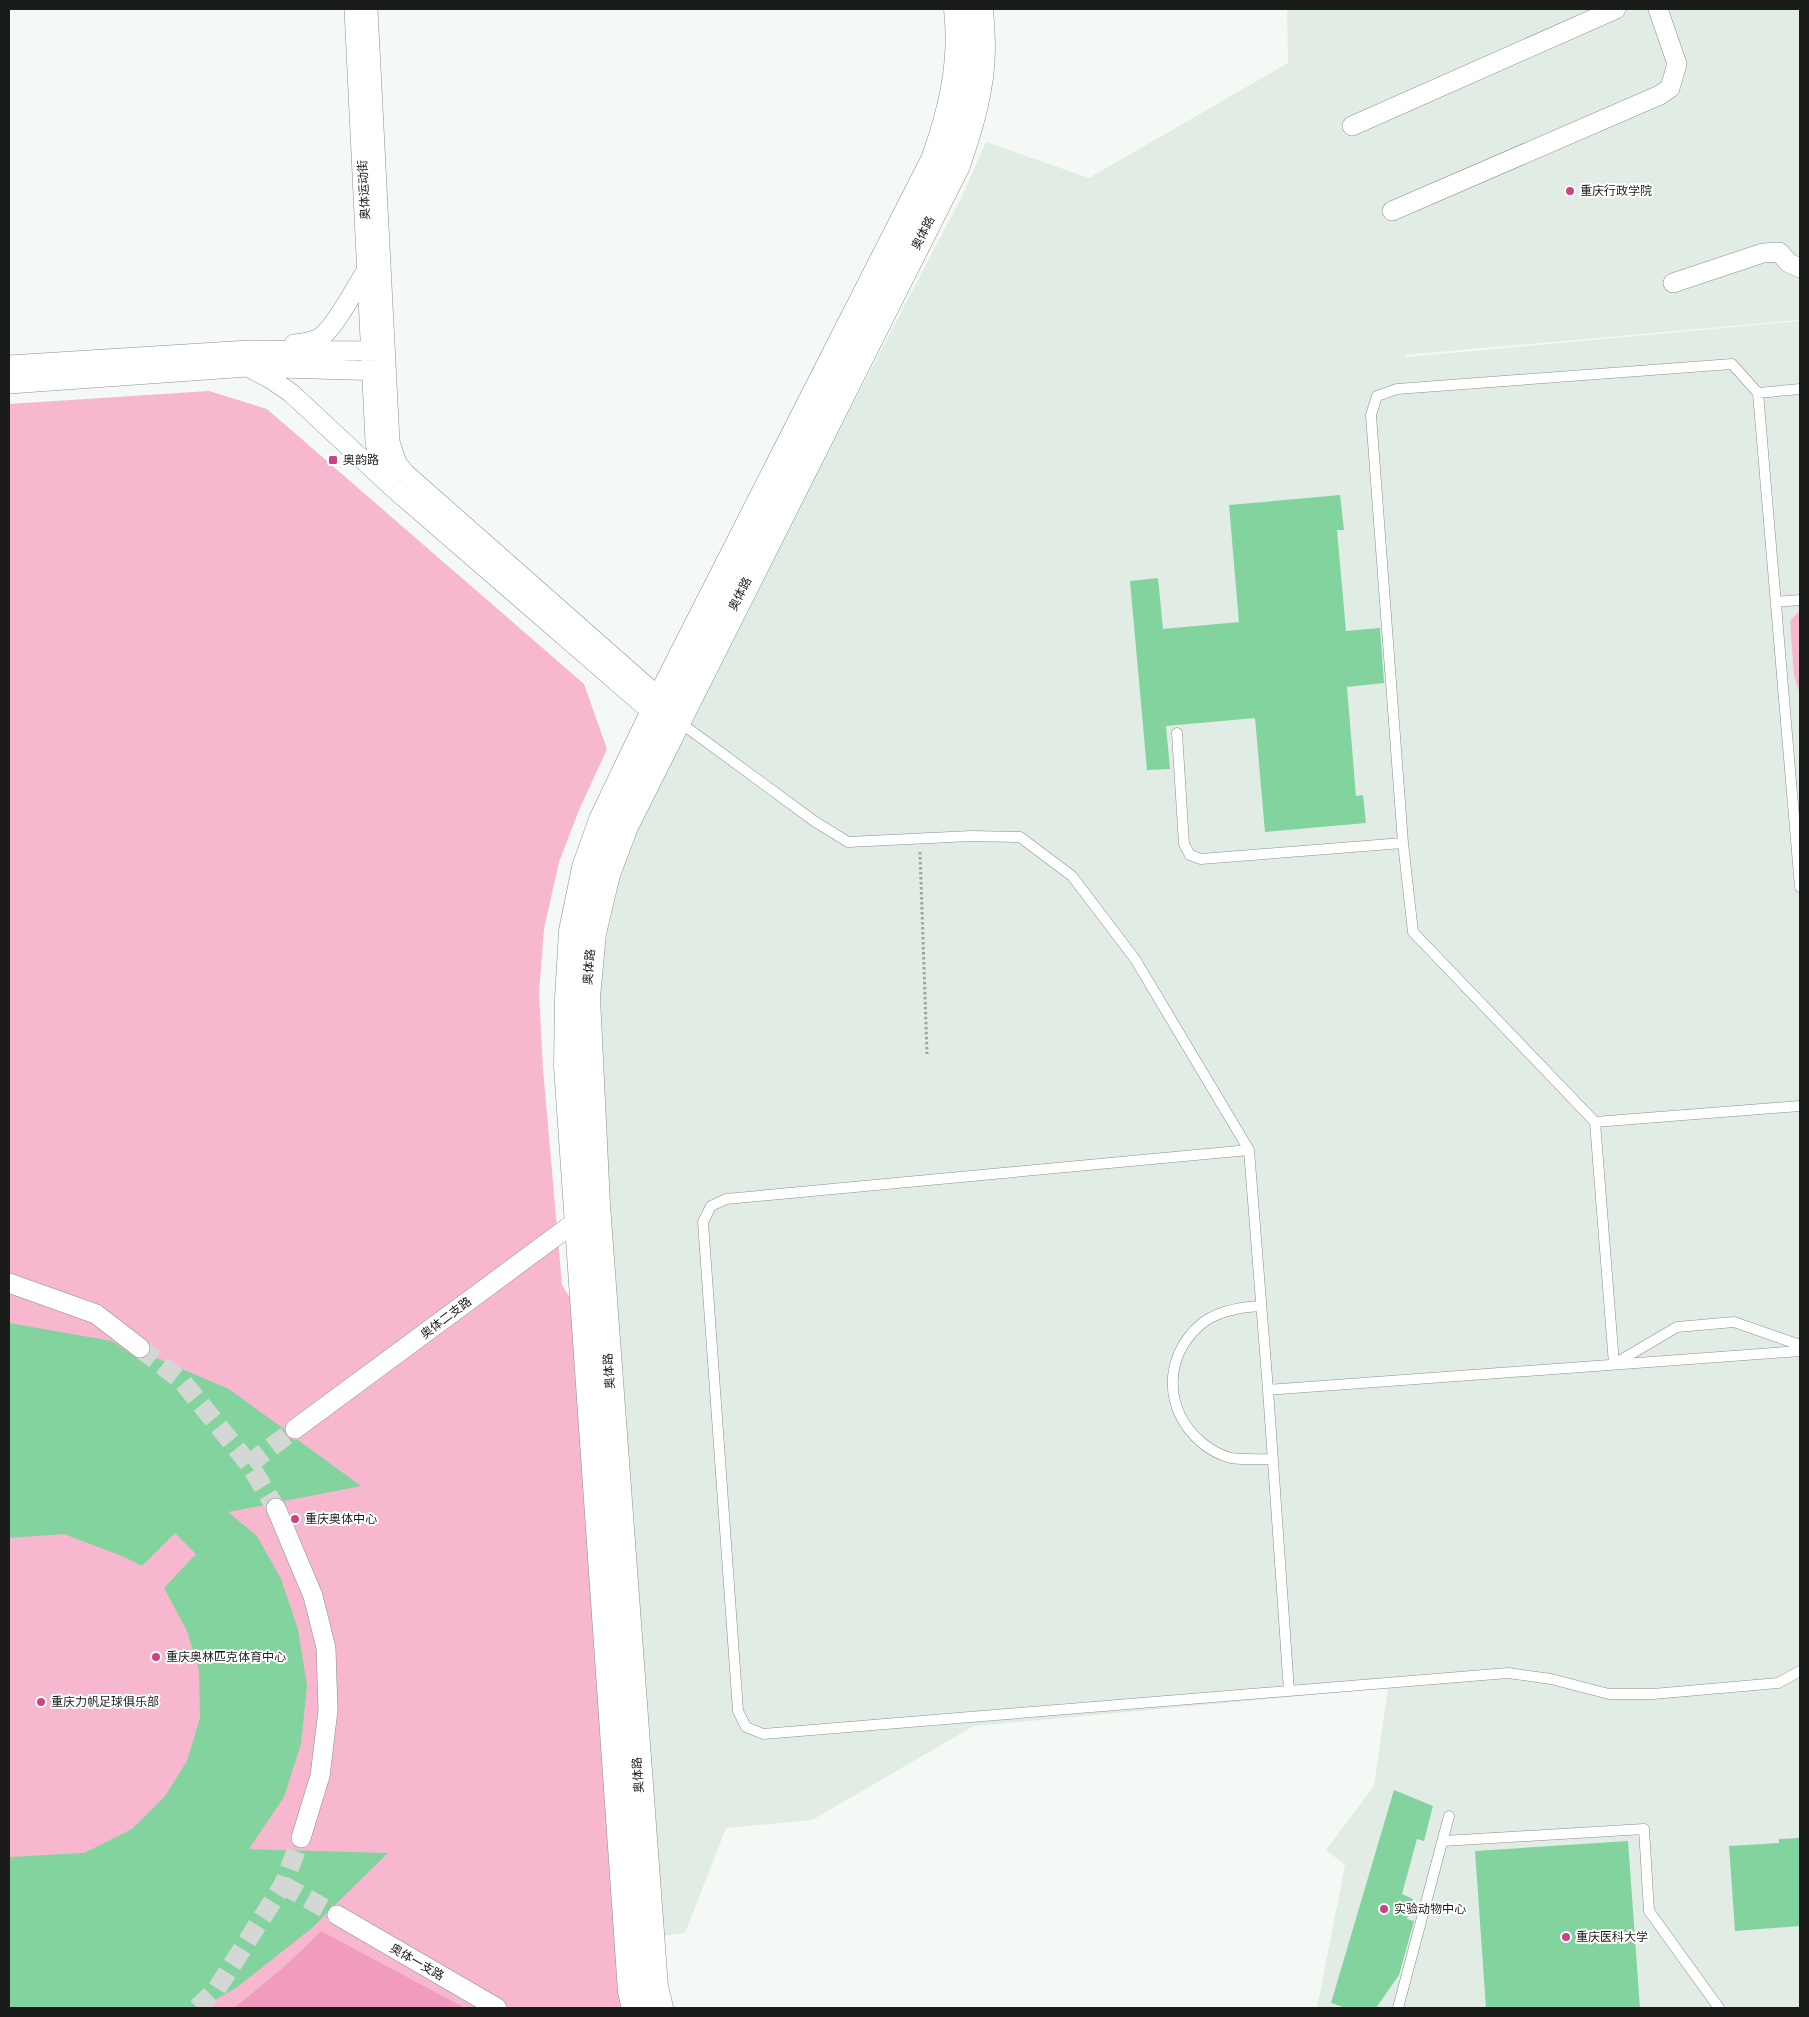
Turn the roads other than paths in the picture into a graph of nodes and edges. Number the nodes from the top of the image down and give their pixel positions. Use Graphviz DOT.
graph roads {
  1 [pos="354,9"];
  2 [pos="368,9"];
  3 [pos="958,9"];
  4 [pos="979,9"];
  5 [pos="1616,9"];
  6 [pos="1658,9"];
  7 [pos="1352,126"];
  8 [pos="1392,211"];
  9 [pos="368,268"];
  10 [pos="1800,268"];
  11 [pos="1673,283"];
  12 [pos="378,351"];
  13 [pos="248,359"];
  14 [pos="9,365"];
  15 [pos="379,371"];
  16 [pos="9,384"];
  17 [pos="1800,388"];
  18 [pos="1758,393"];
  19 [pos="392,487"];
  20 [pos="1800,600"];
  21 [pos="1776,602"];
  22 [pos="664,711"];
  23 [pos="1177,733"];
  24 [pos="1404,842"];
  25 [pos="1800,887"];
  26 [pos="1800,1106"];
  27 [pos="1595,1122"];
  28 [pos="1249,1150"];
  29 [pos="587,1212"];
  30 [pos="9,1283"];
  31 [pos="1261,1306"];
  32 [pos="1800,1345"];
  33 [pos="140,1348"];
  34 [pos="1800,1351"];
  35 [pos="1614,1364"];
  36 [pos="1268,1390"];
  37 [pos="295,1429"];
  38 [pos="1273,1458"];
  39 [pos="276,1508"];
  40 [pos="1800,1671"];
  41 [pos="1289,1691"];
  42 [pos="1450,1816"];
  43 [pos="301,1838"];
  44 [pos="1443,1841"];
  45 [pos="337,1915"];
  46 [pos="630,2002"];
  47 [pos="498,2008"];
  48 [pos="659,2008"];
  49 [pos="1398,2008"];
  50 [pos="1718,2008"];
  1 -- 9 [label="street, 奥体运动街"];
  2 -- 12 [label="street, 奥体运动街"];
  3 -- 22 [label="main road, 奥体路"];
  4 -- 22 [label="main road, 奥体路"];
  5 -- 7 [label="street"];
  6 -- 8 [label="street"];
  9 -- 12 [label="street, 奥体运动街"];
  9 -- 13 [label="street"];
  10 -- 11 [label="street"];
  12 -- 13 [label="street"];
  12 -- 15 [label="street, 奥体运动街"];
  13 -- 14 [label="street"];
  13 -- 15 [label="street"];
  13 -- 16 [label="street"];
  13 -- 19 [label="street"];
  15 -- 19 [label="street"];
  15 -- 22 [label="street"];
  17 -- 18 [label="lane"];
  18 -- 21 [label="lane"];
  18 -- 24 [label="lane"];
  19 -- 22 [label="street"];
  20 -- 21 [label="lane"];
  21 -- 25 [label="lane"];
  22 -- 28 [label="lane"];
  22 -- 29 [label="main road, 奥体路"];
  23 -- 24 [label="lane"];
  24 -- 27 [label="lane"];
  26 -- 27 [label="lane"];
  27 -- 35 [label="lane"];
  28 -- 31 [label="lane"];
  28 -- 41 [label="lane"];
  29 -- 37 [label="street, 奥体二支路"];
  29 -- 46 [label="main road, 奥体路"];
  29 -- 48 [label="main road, 奥体路"];
  30 -- 33 [label="street"];
  31 -- 36 [label="lane"];
  31 -- 38 [label="lane"];
  32 -- 35 [label="lane"];
  34 -- 35 [label="lane"];
  35 -- 36 [label="lane"];
  36 -- 38 [label="lane"];
  38 -- 41 [label="lane"];
  39 -- 43 [label="street"];
  40 -- 41 [label="lane"];
  42 -- 44 [label="lane"];
  44 -- 49 [label="lane"];
  44 -- 50 [label="lane"];
  45 -- 47 [label="street, 奥体一支路"];
}
